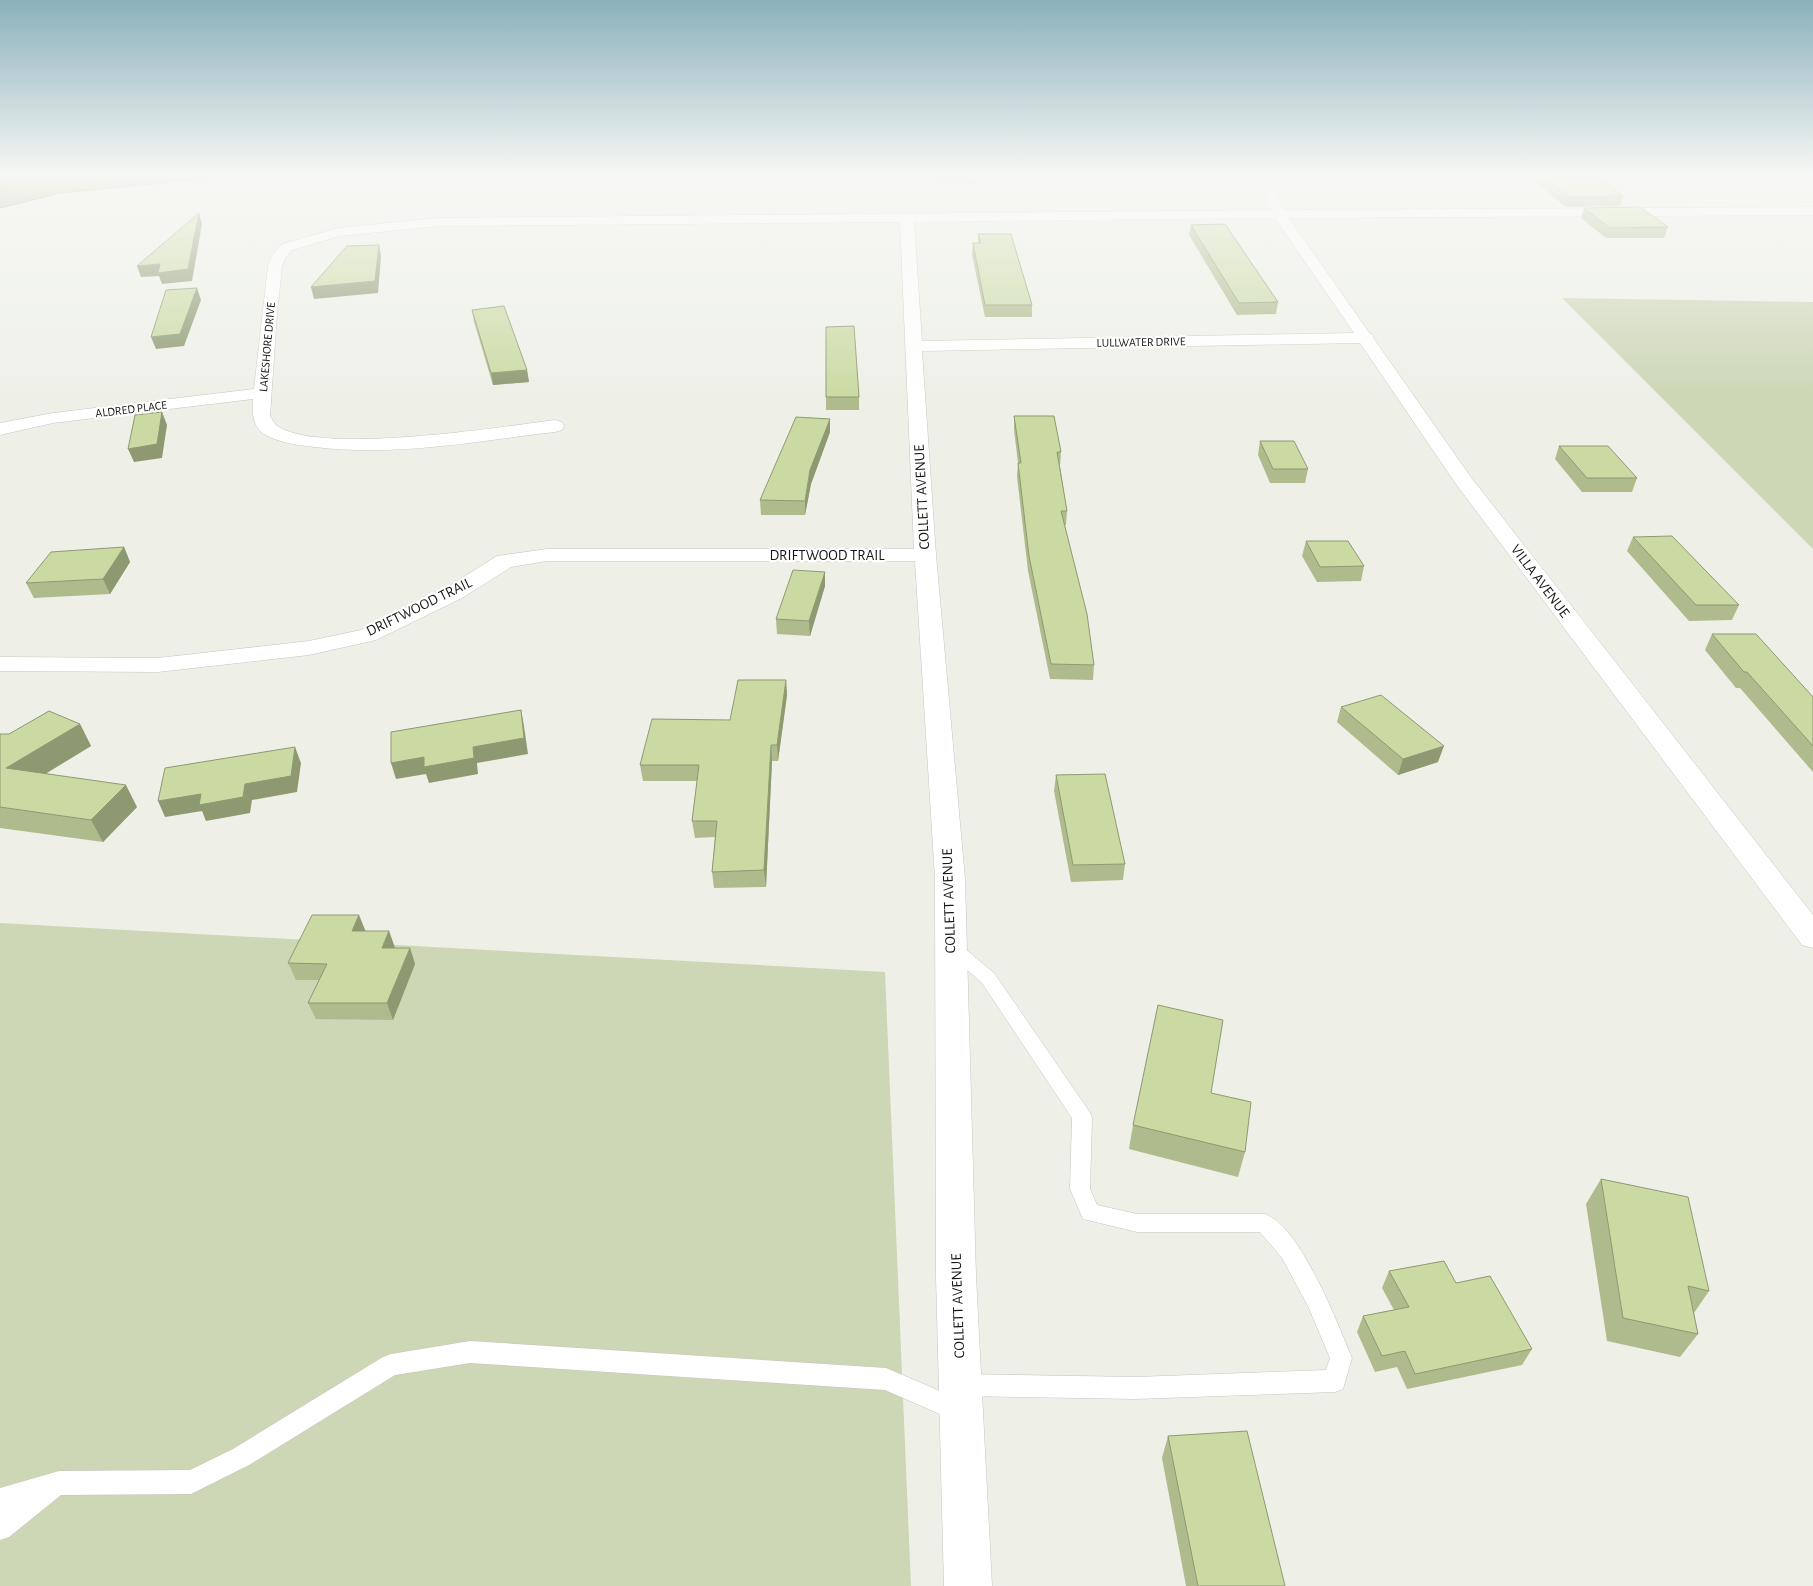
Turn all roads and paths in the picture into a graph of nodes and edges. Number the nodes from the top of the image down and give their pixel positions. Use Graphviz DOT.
graph roads {
  1 [pos="284,250"];
  2 [pos="909,250"];
  3 [pos="1305,250"];
  4 [pos="1367,338"];
  5 [pos="915,346"];
  6 [pos="263,393"];
  7 [pos="555,426"];
  8 [pos="0,429"];
  9 [pos="925,555"];
  10 [pos="0,664"];
  11 [pos="1813,937"];
  12 [pos="951,946"];
  13 [pos="961,1398"];
  14 [pos="60,1482"];
  15 [pos="0,1500"];
  16 [pos="0,1528"];
  17 [pos="968,1586"];
  1 -- 6 [label="street, LAKESHORE DRIVE"];
  2 -- 5 [label="street, COLLETT AVENUE"];
  3 -- 4 [label="street, VILLA AVENUE"];
  4 -- 5 [label="street, LULLWATER DRIVE"];
  4 -- 11 [label="street, VILLA AVENUE"];
  5 -- 9 [label="street, COLLETT AVENUE"];
  6 -- 7 [label="street, LAKESHORE DRIVE"];
  6 -- 8 [label="street, ALDRED PLACE"];
  9 -- 10 [label="street, DRIFTWOOD TRAIL"];
  9 -- 12 [label="street, COLLETT AVENUE"];
  12 -- 13 [label="street, COLLETT AVENUE"];
  12 -- 13 [label="lane"];
  13 -- 14 [label="lane"];
  13 -- 17 [label="street, COLLETT AVENUE"];
  14 -- 15 [label="lane"];
  14 -- 16 [label="lane"];
}
